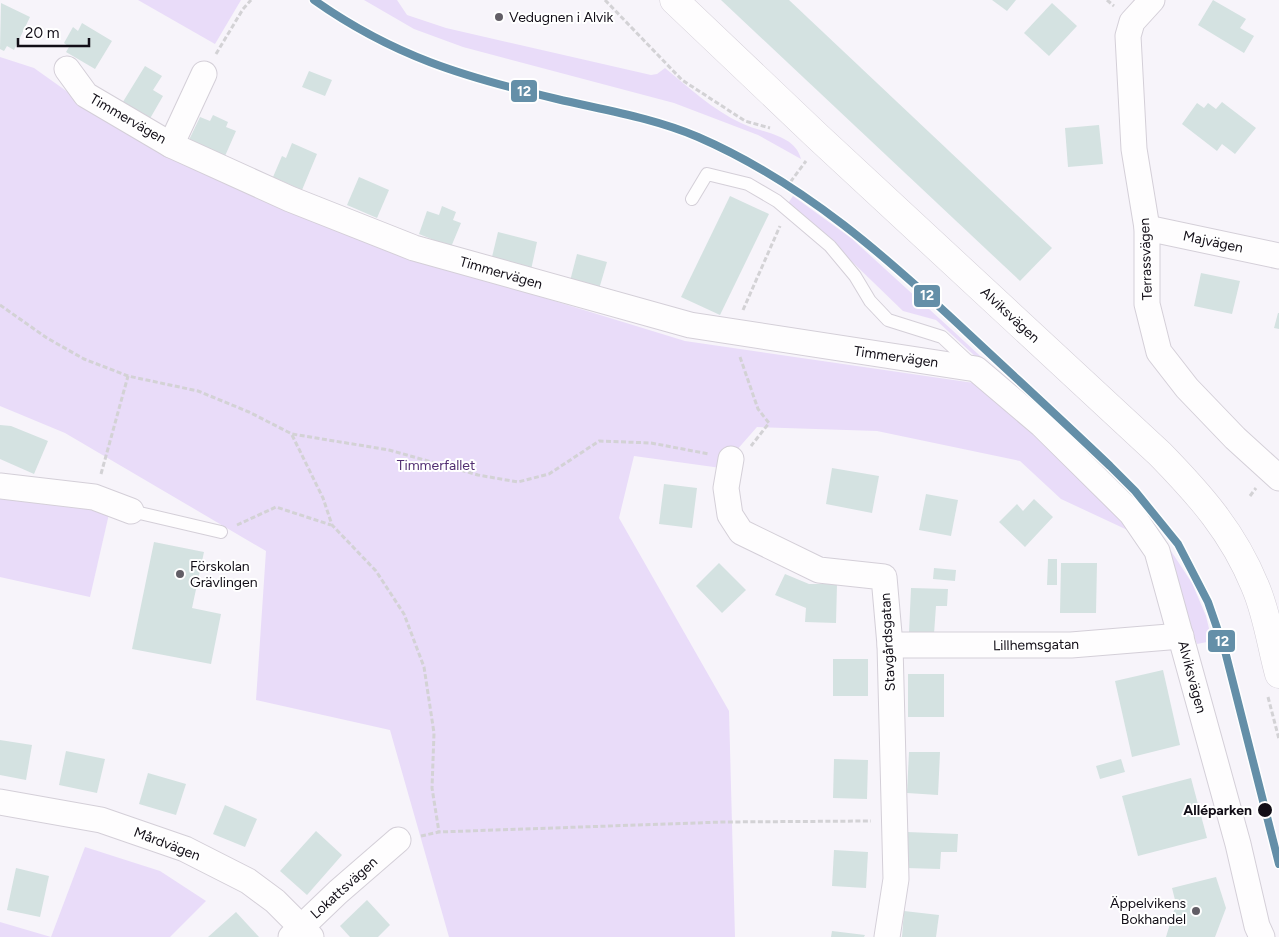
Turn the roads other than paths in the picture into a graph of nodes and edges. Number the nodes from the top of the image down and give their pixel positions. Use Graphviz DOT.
graph roads {
  1 [pos="674,0"];
  2 [pos="1152,0"];
  3 [pos="67,69"];
  4 [pos="204,74"];
  5 [pos="171,144"];
  6 [pos="692,199"];
  7 [pos="1147,228"];
  8 [pos="1279,256"];
  9 [pos="976,369"];
  10 [pos="732,459"];
  11 [pos="1279,478"];
  12 [pos="0,486"];
  13 [pos="131,510"];
  14 [pos="221,532"];
  15 [pos="1181,636"];
  16 [pos="890,645"];
  17 [pos="1279,674"];
  18 [pos="0,802"];
  19 [pos="398,840"];
  20 [pos="301,934"];
  21 [pos="887,937"];
  22 [pos="1262,937"];
  1 -- 17 [label="street, Alviksvägen"];
  2 -- 7 [label="street, Terrassvägen"];
  3 -- 5 [label="street, Timmervägen"];
  4 -- 5 [label="street"];
  5 -- 9 [label="street, Timmervägen"];
  6 -- 9 [label="lane"];
  7 -- 8 [label="street, Majvägen"];
  7 -- 11 [label="street, Terrassvägen"];
  9 -- 15 [label="street, Alviksvägen"];
  10 -- 16 [label="street, Stavgårdsgatan"];
  12 -- 13 [label="street"];
  13 -- 14 [label="lane"];
  15 -- 16 [label="street, Lillhemsgatan"];
  15 -- 22 [label="street, Alviksvägen"];
  16 -- 21 [label="street, Stavgårdsgatan"];
  18 -- 20 [label="street, Mårdvägen"];
  19 -- 20 [label="street, Lokattsvägen"];
}
